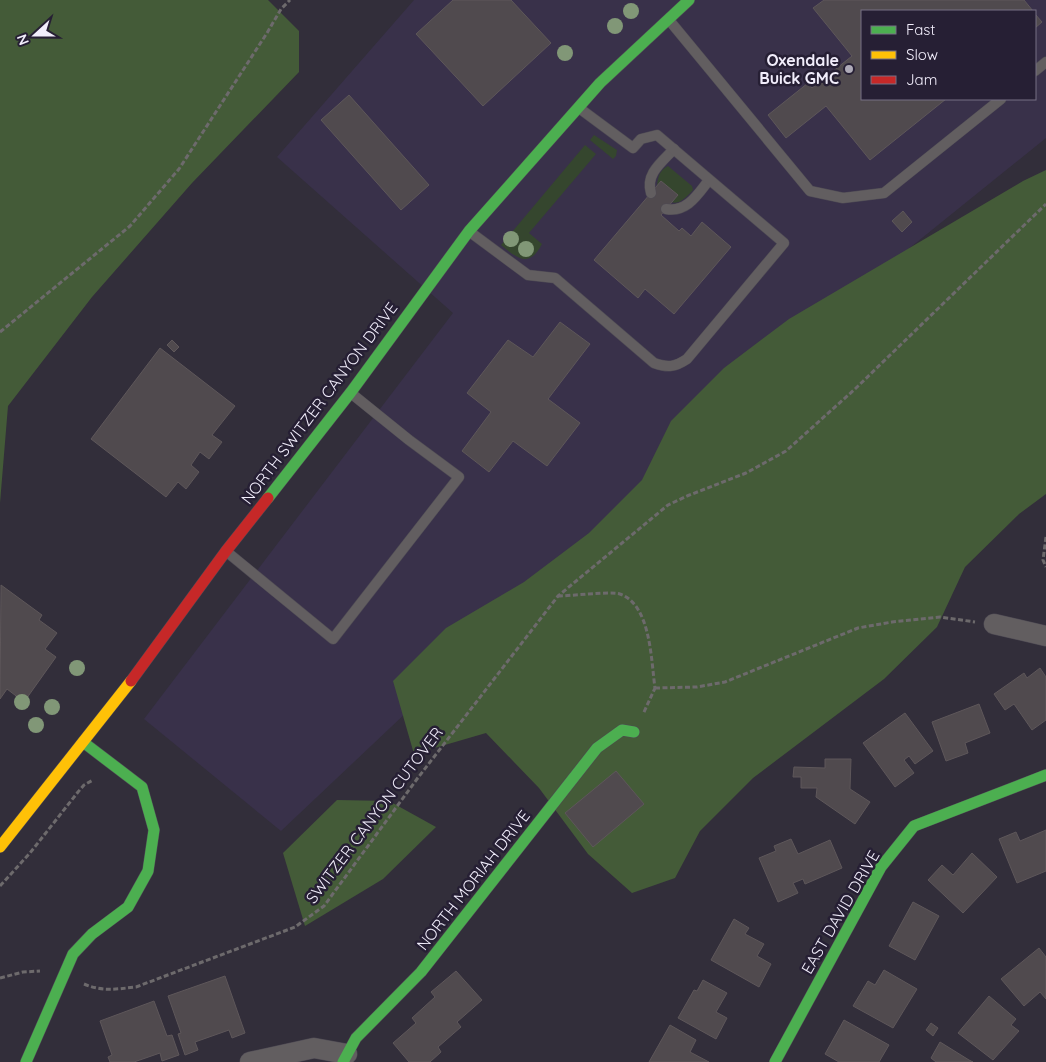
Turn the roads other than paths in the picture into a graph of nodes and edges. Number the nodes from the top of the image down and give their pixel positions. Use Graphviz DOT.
graph roads {
  1 [pos="689,0"];
  2 [pos="668,19"];
  3 [pos="1046,62"];
  4 [pos="1036,70"];
  5 [pos="1000,100"];
  6 [pos="579,108"];
  7 [pos="674,149"];
  8 [pos="710,180"];
  9 [pos="651,193"];
  10 [pos="666,209"];
  11 [pos="469,231"];
  12 [pos="351,392"];
  13 [pos="226,551"];
  14 [pos="994,624"];
  15 [pos="1046,636"];
  16 [pos="634,732"];
  17 [pos="83,742"];
  18 [pos="1046,774"];
  19 [pos="0,847"];
  20 [pos="345,1058"];
  21 [pos="26,1062"];
  22 [pos="250,1062"];
  23 [pos="774,1062"];
  1 -- 2 [label="street, NORTH SWITZER CANYON DRIVE"];
  2 -- 5 [label="lane"];
  2 -- 6 [label="street, NORTH SWITZER CANYON DRIVE"];
  3 -- 4 [label="lane"];
  6 -- 7 [label="lane"];
  6 -- 11 [label="street, NORTH SWITZER CANYON DRIVE"];
  7 -- 8 [label="lane"];
  7 -- 9 [label="lane"];
  8 -- 10 [label="lane"];
  8 -- 11 [label="lane"];
  11 -- 12 [label="street, NORTH SWITZER CANYON DRIVE"];
  12 -- 13 [label="street, NORTH SWITZER CANYON DRIVE"];
  12 -- 13 [label="lane"];
  13 -- 17 [label="street, NORTH SWITZER CANYON DRIVE"];
  14 -- 15 [label="street"];
  16 -- 20 [label="street, NORTH MORIAH DRIVE"];
  17 -- 19 [label="street, NORTH SWITZER CANYON DRIVE"];
  17 -- 21 [label="street"];
  18 -- 23 [label="street, EAST DAVID DRIVE"];
  20 -- 22 [label="street"];
}
